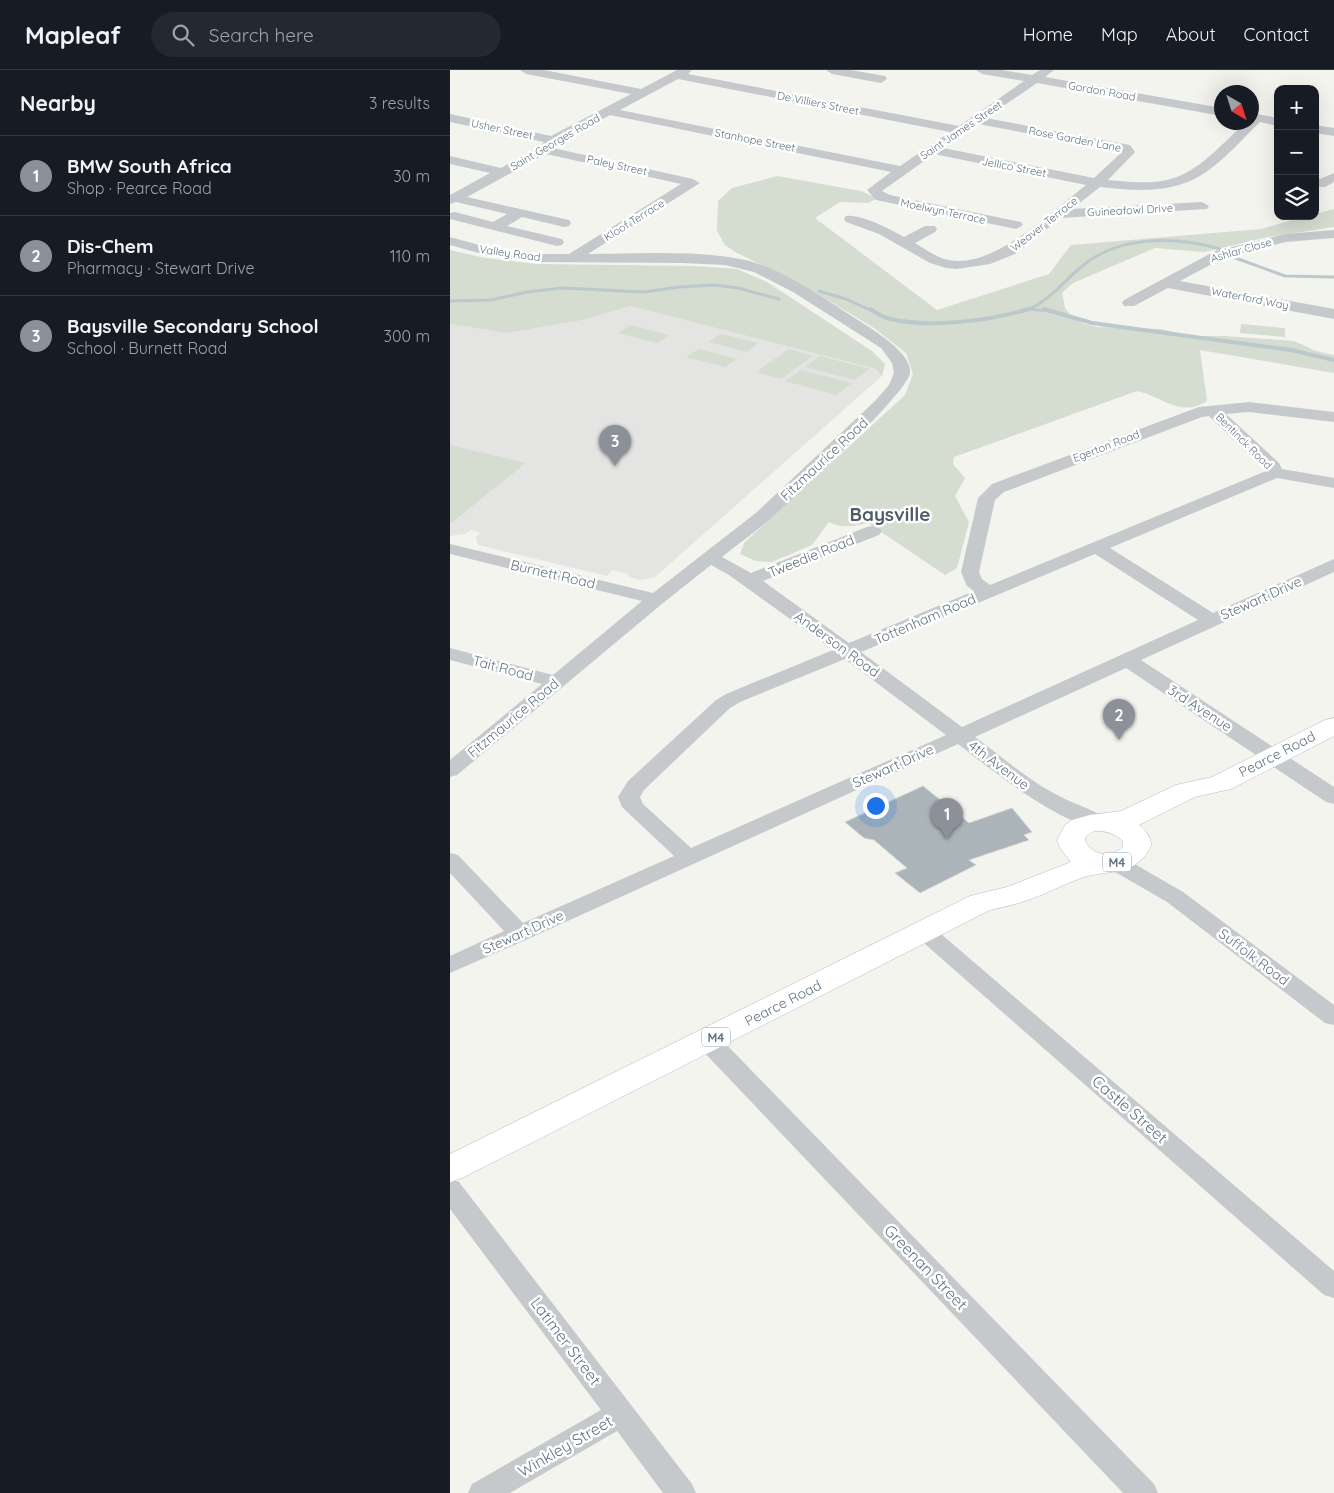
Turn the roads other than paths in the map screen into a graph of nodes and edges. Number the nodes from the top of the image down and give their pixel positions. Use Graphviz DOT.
graph roads {
  1 [pos="526,70"];
  2 [pos="832,70"];
  3 [pos="982,70"];
  4 [pos="1048,70"];
  5 [pos="681,73"];
  6 [pos="881,79"];
  7 [pos="1035,80"];
  8 [pos="643,93"];
  9 [pos="608,110"];
  10 [pos="1214,111"];
  11 [pos="450,118"];
  12 [pos="1259,118"];
  13 [pos="976,120"];
  14 [pos="1274,121"];
  15 [pos="960,130"];
  16 [pos="1241,130"];
  17 [pos="1319,130"];
  18 [pos="1334,132"];
  19 [pos="553,140"];
  20 [pos="544,150"];
  21 [pos="931,150"];
  22 [pos="450,160"];
  23 [pos="901,170"];
  24 [pos="502,172"];
  25 [pos="1334,177"];
  26 [pos="690,181"];
  27 [pos="1097,183"];
  28 [pos="1320,184"];
  29 [pos="874,190"];
  30 [pos="452,199"];
  31 [pos="1202,206"];
  32 [pos="521,212"];
  33 [pos="1058,214"];
  34 [pos="455,216"];
  35 [pos="851,219"];
  36 [pos="564,222"];
  37 [pos="1016,226"];
  38 [pos="495,227"];
  39 [pos="930,229"];
  40 [pos="1334,234"];
  41 [pos="450,242"];
  42 [pos="557,242"];
  43 [pos="905,242"];
  44 [pos="572,259"];
  45 [pos="1166,283"];
  46 [pos="1129,303"];
  47 [pos="1334,314"];
  48 [pos="1212,410"];
  49 [pos="1334,417"];
  50 [pos="1275,473"];
  51 [pos="1334,483"];
  52 [pos="873,531"];
  53 [pos="1097,548"];
  54 [pos="450,549"];
  55 [pos="710,558"];
  56 [pos="1334,565"];
  57 [pos="750,580"];
  58 [pos="988,592"];
  59 [pos="656,599"];
  60 [pos="1211,620"];
  61 [pos="847,651"];
  62 [pos="450,654"];
  63 [pos="1126,659"];
  64 [pos="556,682"];
  65 [pos="1334,726"];
  66 [pos="960,735"];
  67 [pos="1273,756"];
  68 [pos="450,771"];
  69 [pos="1221,783"];
  70 [pos="1038,794"];
  71 [pos="1334,797"];
  72 [pos="1105,822"];
  73 [pos="1071,839"];
  74 [pos="1136,845"];
  75 [pos="688,858"];
  76 [pos="450,860"];
  77 [pos="1107,863"];
  78 [pos="1175,897"];
  79 [pos="980,903"];
  80 [pos="925,932"];
  81 [pos="520,934"];
  82 [pos="450,965"];
  83 [pos="1334,1017"];
  84 [pos="708,1041"];
  85 [pos="450,1169"];
  86 [pos="450,1190"];
  87 [pos="1334,1287"];
  88 [pos="621,1414"];
  89 [pos="483,1493"];
  90 [pos="682,1493"];
  91 [pos="1143,1493"];
  1 -- 8 [label="street"];
  2 -- 6 [label="street"];
  3 -- 7 [label="street, Gordon Road"];
  4 -- 7 [label="street, Saint James Street"];
  5 -- 8 [label="street, Saint Georges Road"];
  5 -- 15 [label="street, De Villiers Street"];
  7 -- 10 [label="street, Gordon Road"];
  7 -- 13 [label="street, Saint James Street"];
  8 -- 9 [label="street, Saint Georges Road"];
  9 -- 19 [label="street, Saint Georges Road"];
  9 -- 23 [label="street, Stanhope Street"];
  11 -- 19 [label="street, Usher Street"];
  12 -- 14 [label="street"];
  13 -- 15 [label="street, Saint James Street"];
  13 -- 27 [label="street, Rose Garden Lane"];
  15 -- 21 [label="street, Saint James Street"];
  16 -- 27 [label="street, Jellico Street"];
  17 -- 18 [label="street"];
  19 -- 20 [label="street, Saint Georges Road"];
  20 -- 24 [label="street, Saint Georges Road"];
  20 -- 26 [label="street, Paley Street"];
  21 -- 23 [label="street, Saint James Street"];
  21 -- 27 [label="street, Jellico Street"];
  22 -- 24 [label="street"];
  23 -- 29 [label="street, Saint James Street"];
  24 -- 30 [label="street, Saint Georges Road"];
  25 -- 28 [label="street"];
  26 -- 44 [label="street, Kloof Terrace"];
  27 -- 33 [label="street, Weaver Terrace"];
  29 -- 37 [label="street, Moelwyn Terrace"];
  30 -- 32 [label="street"];
  31 -- 33 [label="street, Guineafowl Drive"];
  32 -- 36 [label="street"];
  32 -- 38 [label="street"];
  33 -- 43 [label="street, Weaver Terrace"];
  34 -- 38 [label="street"];
  35 -- 43 [label="street, Weaver Terrace"];
  38 -- 42 [label="street"];
  39 -- 43 [label="street"];
  40 -- 45 [label="street, Ashlar Close"];
  41 -- 44 [label="street, Valley Road"];
  44 -- 55 [label="street, Fitzmaurice Road"];
  45 -- 46 [label="street, Ashlar Close"];
  45 -- 47 [label="street, Waterford Way"];
  48 -- 49 [label="street, Egerton Road"];
  48 -- 50 [label="street, Bentinck Road"];
  48 -- 58 [label="street, Egerton Road"];
  50 -- 51 [label="street"];
  50 -- 53 [label="street, Tottenham Road"];
  52 -- 57 [label="street, Tweedie Road"];
  53 -- 58 [label="street, Tottenham Road"];
  53 -- 60 [label="street"];
  54 -- 59 [label="street, Burnett Road"];
  55 -- 57 [label="street, Anderson Road"];
  55 -- 59 [label="street, Fitzmaurice Road"];
  56 -- 60 [label="street, Stewart Drive"];
  57 -- 61 [label="street, Anderson Road"];
  58 -- 61 [label="street, Tottenham Road"];
  59 -- 64 [label="street, Fitzmaurice Road"];
  60 -- 63 [label="street, Stewart Drive"];
  61 -- 66 [label="street, Anderson Road"];
  61 -- 75 [label="street, Tottenham Road"];
  62 -- 64 [label="street, Tait Road"];
  63 -- 66 [label="street, Stewart Drive"];
  63 -- 67 [label="street, 3rd Avenue"];
  64 -- 68 [label="street, Fitzmaurice Road"];
  65 -- 67 [label="main road, Pearce Road / M4"];
  66 -- 70 [label="street, 4th Avenue"];
  66 -- 75 [label="street, Stewart Drive"];
  67 -- 69 [label="main road, Pearce Road / M4"];
  67 -- 71 [label="street, 3rd Avenue"];
  69 -- 72 [label="main road, Pearce Road / M4"];
  69 -- 74 [label="main road, Pearce Road / M4"];
  70 -- 72 [label="street, 4th Avenue"];
  70 -- 73 [label="street, 4th Avenue"];
  72 -- 73 [label="main road, Pearce Road / M4"];
  72 -- 74 [label="main road, M4"];
  73 -- 77 [label="main road, M4"];
  73 -- 79 [label="main road, Pearce Road / M4"];
  74 -- 77 [label="main road, Pearce Road / M4"];
  74 -- 78 [label="street, Suffolk Road"];
  75 -- 81 [label="street, Stewart Drive"];
  76 -- 81 [label="street"];
  77 -- 78 [label="street, Suffolk Road"];
  77 -- 79 [label="main road, Pearce Road / M4"];
  78 -- 83 [label="street, Suffolk Road"];
  79 -- 80 [label="main road, Pearce Road / M4"];
  80 -- 84 [label="main road, Pearce Road / M4"];
  80 -- 87 [label="street, Castle Street"];
  81 -- 82 [label="street, Stewart Drive"];
  84 -- 85 [label="main road, Pearce Road / M4"];
  84 -- 91 [label="street, Greenan Street"];
  86 -- 88 [label="street, Latimer Street"];
  88 -- 89 [label="street, Winkley Street"];
  88 -- 90 [label="street, Latimer Street"];
}
